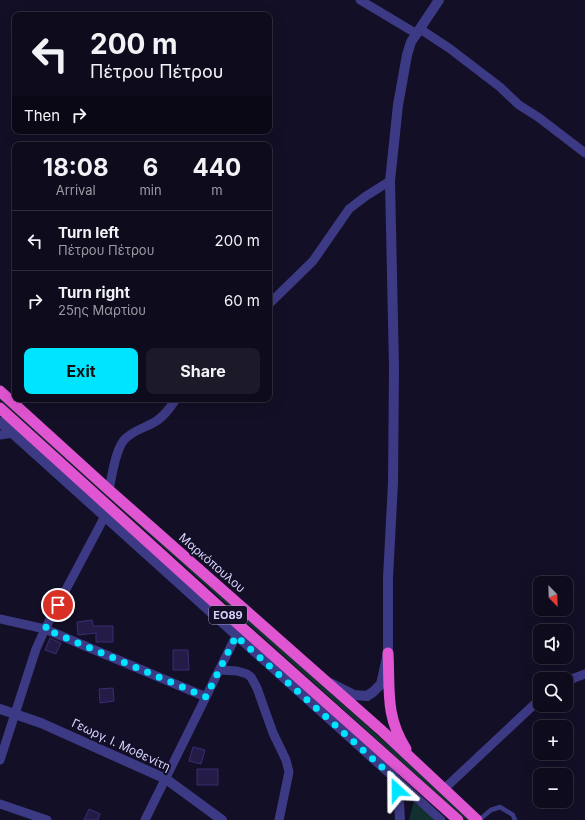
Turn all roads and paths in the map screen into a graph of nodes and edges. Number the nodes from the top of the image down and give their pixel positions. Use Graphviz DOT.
graph roads {
  1 [pos="360,0"];
  2 [pos="439,0"];
  3 [pos="418,31"];
  4 [pos="585,153"];
  5 [pos="390,181"];
  6 [pos="272,301"];
  7 [pos="0,391"];
  8 [pos="12,402"];
  9 [pos="12,402"];
  10 [pos="174,402"];
  11 [pos="0,408"];
  12 [pos="0,422"];
  13 [pos="13,433"];
  14 [pos="0,435"];
  15 [pos="110,490"];
  16 [pos="105,516"];
  17 [pos="0,619"];
  18 [pos="45,629"];
  19 [pos="236,636"];
  20 [pos="388,653"];
  21 [pos="219,670"];
  22 [pos="585,674"];
  23 [pos="573,678"];
  24 [pos="325,680"];
  25 [pos="206,697"];
  26 [pos="533,706"];
  27 [pos="0,709"];
  28 [pos="14,713"];
  29 [pos="413,759"];
  30 [pos="0,760"];
  31 [pos="394,778"];
  32 [pos="166,779"];
  33 [pos="444,789"];
  34 [pos="0,804"];
  35 [pos="47,820"];
  36 [pos="145,820"];
  37 [pos="222,820"];
  38 [pos="279,820"];
  39 [pos="400,820"];
  40 [pos="441,820"];
  41 [pos="458,820"];
  42 [pos="478,820"];
  43 [pos="515,820"];
  1 -- 3 [label="street"];
  2 -- 3 [label="street"];
  3 -- 4 [label="street"];
  3 -- 5 [label="street"];
  5 -- 6 [label="street"];
  5 -- 20 [label="street"];
  7 -- 9 [label="highway, Μαρκόπουλου / ΕΟ89"];
  8 -- 15 [label="highway, Μαρκόπουλου / ΕΟ89"];
  10 -- 15 [label="street"];
  11 -- 41 [label="highway, ΕΟ89"];
  12 -- 13 [label="street"];
  13 -- 14 [label="street"];
  13 -- 16 [label="street"];
  15 -- 24 [label="highway, Μαρκόπουλου / ΕΟ89"];
  16 -- 18 [label="street"];
  16 -- 19 [label="street"];
  17 -- 18 [label="street"];
  18 -- 25 [label="street"];
  18 -- 28 [label="street"];
  19 -- 21 [label="street"];
  19 -- 31 [label="street"];
  20 -- 24 [label="street"];
  20 -- 29 [label="highway"];
  21 -- 25 [label="street"];
  21 -- 38 [label="street"];
  22 -- 23 [label="street"];
  24 -- 29 [label="highway, Μαρκόπουλου / ΕΟ89"];
  25 -- 32 [label="street"];
  26 -- 33 [label="street"];
  27 -- 28 [label="street, Γεωργ. Ι. Μοθενίτη"];
  28 -- 30 [label="street"];
  28 -- 32 [label="street, Γεωργ. Ι. Μοθενίτη"];
  29 -- 33 [label="highway, Μαρκόπουλου / ΕΟ89"];
  31 -- 39 [label="street"];
  31 -- 40 [label="street"];
  32 -- 36 [label="street"];
  32 -- 37 [label="street, Γεωργ. Ι. Μοθενίτη"];
  33 -- 42 [label="highway, Μαρκόπουλου / ΕΟ89"];
  34 -- 35 [label="street"];
  42 -- 43 [label="lane"];
}
